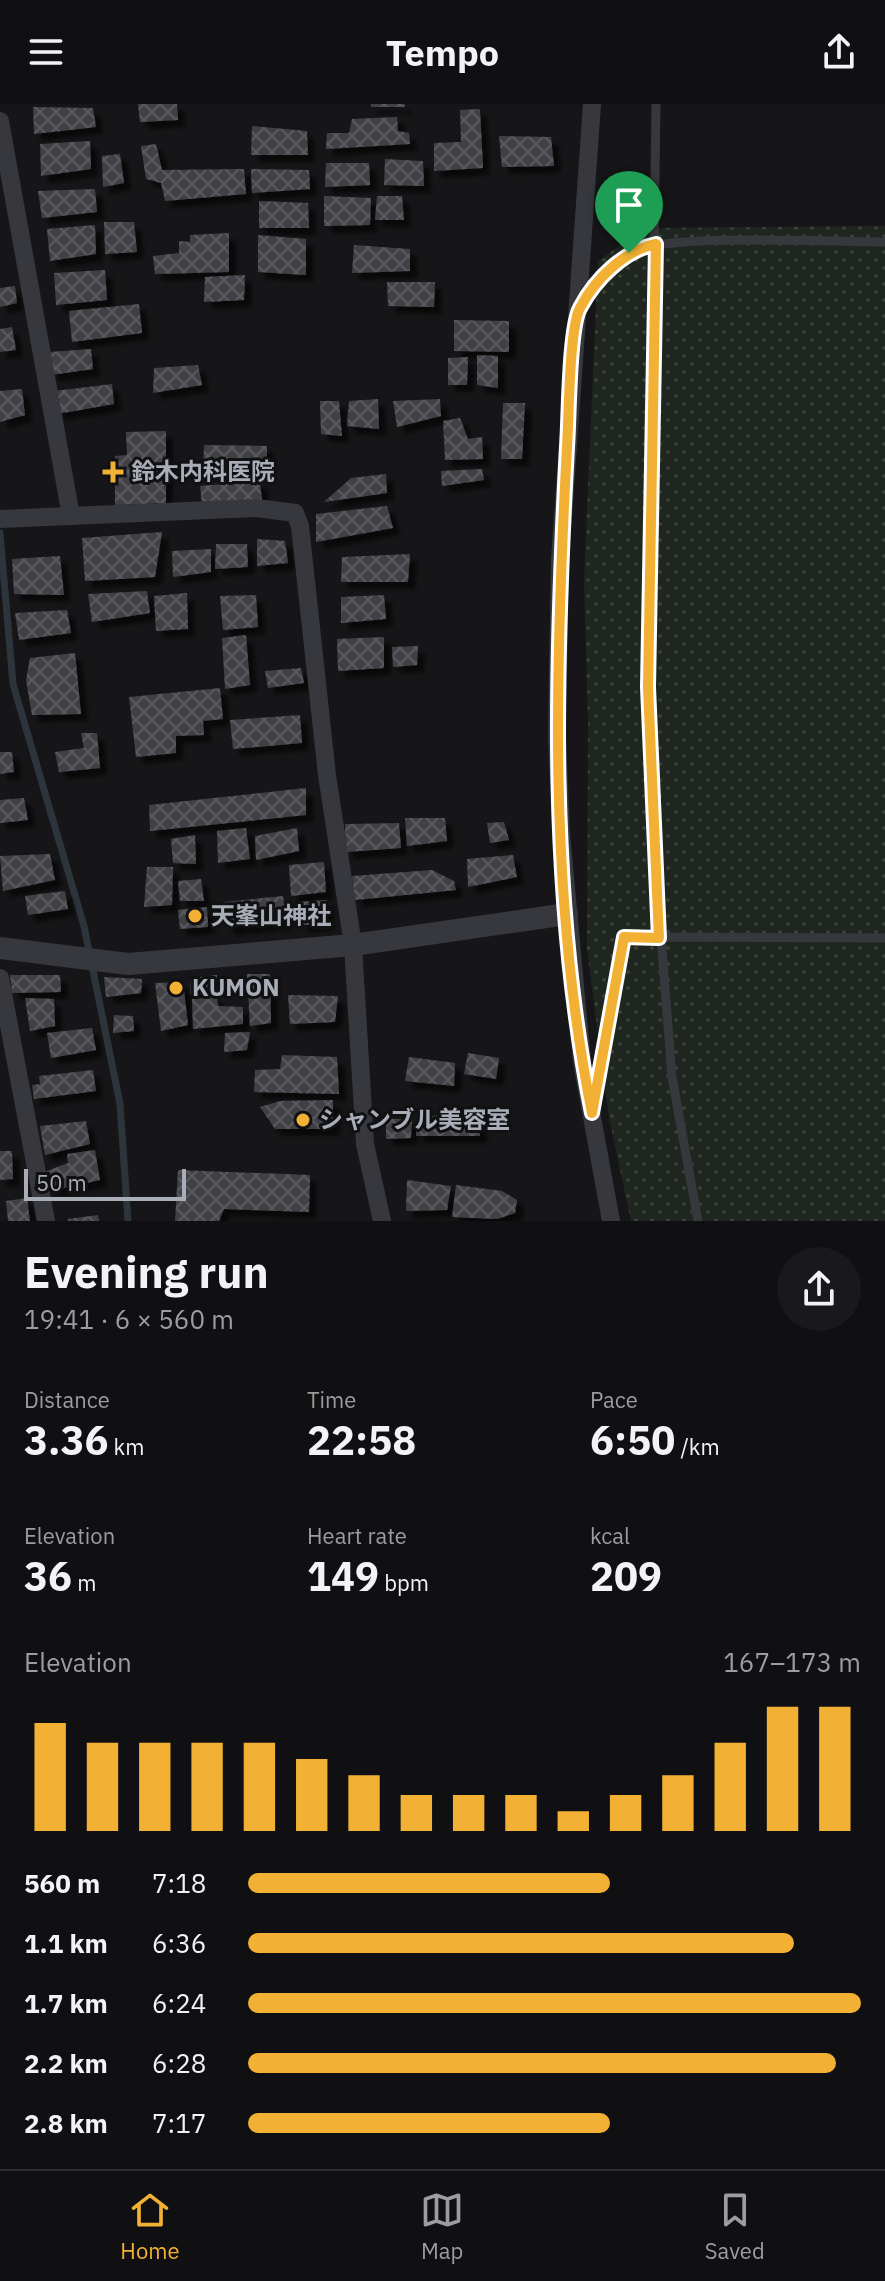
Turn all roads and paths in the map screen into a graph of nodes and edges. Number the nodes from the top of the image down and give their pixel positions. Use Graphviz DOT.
graph roads {
  1 [pos="592,104"];
  2 [pos="656,104"];
  3 [pos="0,121"];
  4 [pos="885,242"];
  5 [pos="656,244"];
  6 [pos="578,310"];
  7 [pos="71,516"];
  8 [pos="0,519"];
  9 [pos="567,914"];
  10 [pos="659,938"];
  11 [pos="885,938"];
  12 [pos="353,945"];
  13 [pos="0,948"];
  14 [pos="0,978"];
  15 [pos="592,1113"];
  16 [pos="46,1221"];
  17 [pos="382,1221"];
  18 [pos="611,1221"];
  19 [pos="698,1221"];
  1 -- 6 [label="street"];
  2 -- 5 [label="lane"];
  3 -- 7 [label="street"];
  4 -- 5 [label="lane"];
  5 -- 6 [label="lane"];
  5 -- 10 [label="lane"];
  6 -- 9 [label="street"];
  7 -- 8 [label="street"];
  7 -- 12 [label="street"];
  9 -- 12 [label="street"];
  9 -- 15 [label="street"];
  10 -- 11 [label="lane"];
  10 -- 15 [label="lane"];
  10 -- 19 [label="lane"];
  12 -- 13 [label="street"];
  12 -- 17 [label="street"];
  14 -- 16 [label="street"];
  15 -- 18 [label="street"];
}
